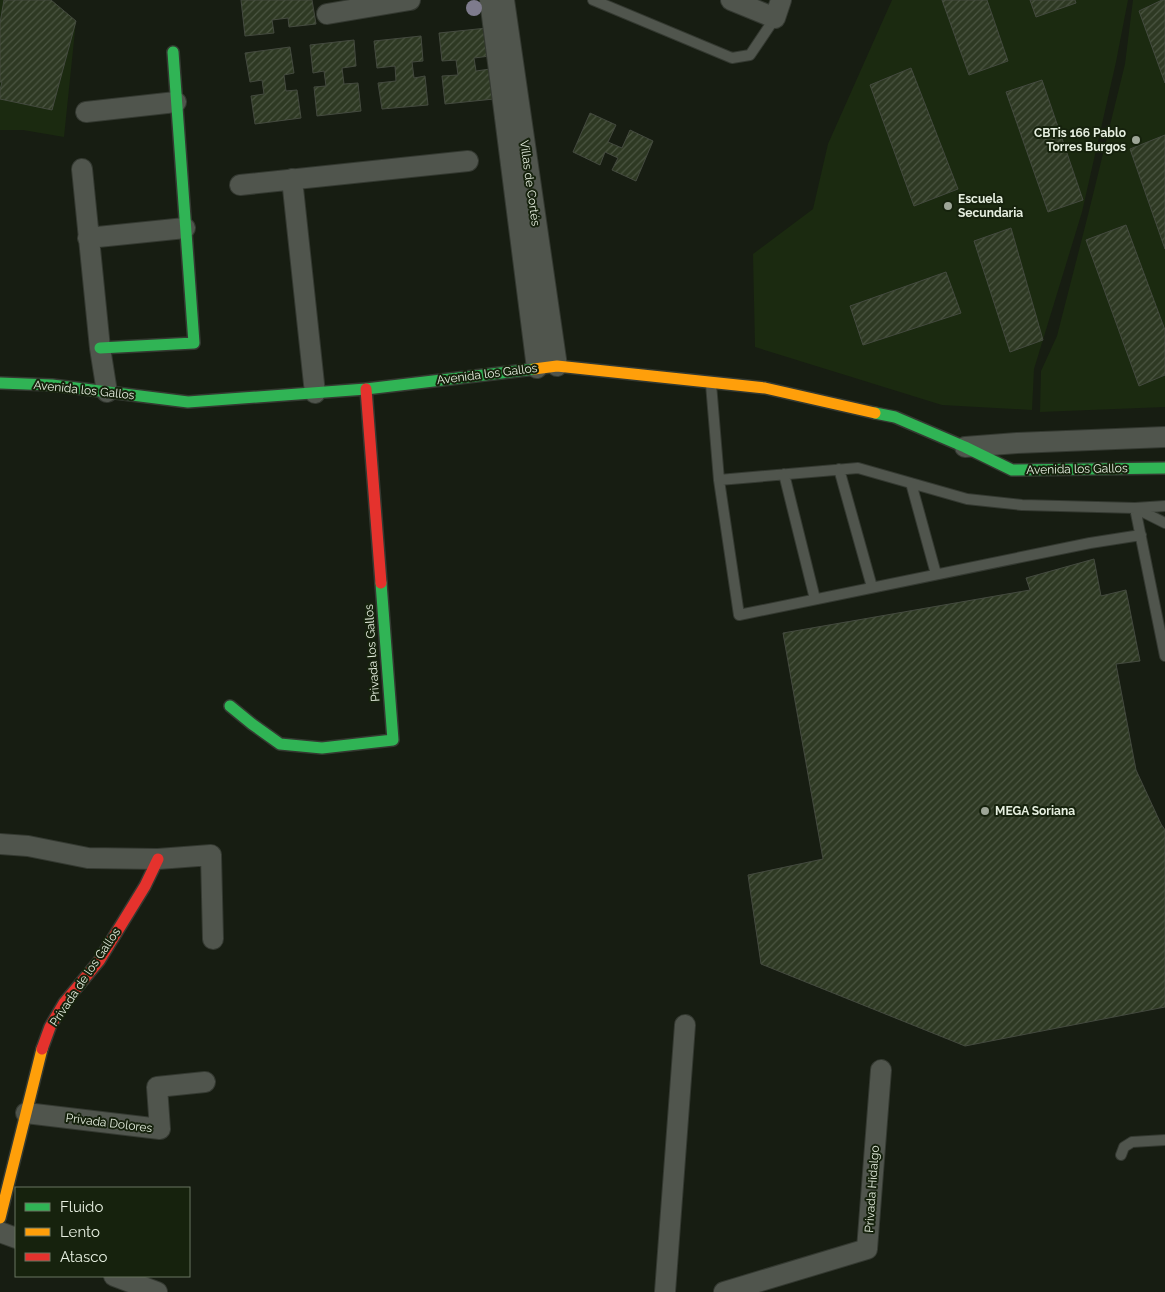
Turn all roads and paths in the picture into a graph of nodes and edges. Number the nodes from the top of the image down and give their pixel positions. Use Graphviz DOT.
graph roads {
  1 [pos="333,0"];
  2 [pos="410,0"];
  3 [pos="490,0"];
  4 [pos="504,0"];
  5 [pos="593,0"];
  6 [pos="731,0"];
  7 [pos="778,9"];
  8 [pos="173,52"];
  9 [pos="176,102"];
  10 [pos="86,112"];
  11 [pos="468,161"];
  12 [pos="82,168"];
  13 [pos="292,179"];
  14 [pos="240,185"];
  15 [pos="185,228"];
  16 [pos="88,238"];
  17 [pos="100,348"];
  18 [pos="557,366"];
  19 [pos="537,368"];
  20 [pos="0,383"];
  21 [pos="711,383"];
  22 [pos="366,389"];
  23 [pos="107,392"];
  24 [pos="315,393"];
  25 [pos="1165,437"];
  26 [pos="966,447"];
  27 [pos="1165,468"];
  28 [pos="839,469"];
  29 [pos="784,474"];
  30 [pos="719,480"];
  31 [pos="912,483"];
  32 [pos="1165,506"];
  33 [pos="1135,508"];
  34 [pos="1165,523"];
  35 [pos="1141,535"];
  36 [pos="936,574"];
  37 [pos="872,587"];
  38 [pos="815,599"];
  39 [pos="1165,656"];
  40 [pos="230,706"];
  41 [pos="0,844"];
  42 [pos="158,859"];
  43 [pos="213,938"];
  44 [pos="685,1025"];
  45 [pos="881,1070"];
  46 [pos="206,1082"];
  47 [pos="26,1113"];
  48 [pos="1165,1140"];
  49 [pos="1121,1155"];
  50 [pos="0,1218"];
  51 [pos="0,1232"];
  52 [pos="15,1238"];
  53 [pos="117,1277"];
  54 [pos="157,1292"];
  55 [pos="665,1292"];
  56 [pos="724,1292"];
  1 -- 2 [label="street"];
  3 -- 19 [label="street"];
  4 -- 18 [label="street, Villas de Cortés"];
  5 -- 7 [label="lane"];
  6 -- 7 [label="street"];
  8 -- 9 [label="street"];
  9 -- 10 [label="street"];
  9 -- 15 [label="street"];
  11 -- 13 [label="street"];
  12 -- 16 [label="street"];
  13 -- 14 [label="street"];
  13 -- 24 [label="street"];
  15 -- 16 [label="street"];
  15 -- 17 [label="street"];
  16 -- 17 [label="street"];
  17 -- 23 [label="street"];
  18 -- 19 [label="street, Avenida los Gallos"];
  18 -- 21 [label="street, Avenida los Gallos"];
  19 -- 22 [label="street, Avenida los Gallos"];
  20 -- 23 [label="street, Avenida los Gallos"];
  21 -- 26 [label="street, Avenida los Gallos"];
  21 -- 30 [label="lane"];
  22 -- 24 [label="street, Avenida los Gallos"];
  22 -- 40 [label="street, Privada los Gallos"];
  23 -- 24 [label="street, Avenida los Gallos"];
  25 -- 26 [label="street, Avenida los Gallos"];
  26 -- 27 [label="street, Avenida los Gallos"];
  28 -- 29 [label="lane"];
  28 -- 31 [label="lane"];
  28 -- 37 [label="lane"];
  29 -- 30 [label="lane"];
  29 -- 38 [label="lane"];
  30 -- 38 [label="lane"];
  31 -- 33 [label="lane"];
  31 -- 36 [label="lane"];
  32 -- 33 [label="lane"];
  33 -- 34 [label="lane"];
  33 -- 35 [label="lane"];
  35 -- 36 [label="lane"];
  35 -- 39 [label="lane"];
  36 -- 37 [label="lane"];
  37 -- 38 [label="lane"];
  41 -- 42 [label="street"];
  42 -- 43 [label="street"];
  42 -- 47 [label="street, Privada de los Gallos"];
  44 -- 55 [label="street"];
  45 -- 56 [label="street, Privada Hidalgo"];
  46 -- 47 [label="street, Privada Dolores"];
  47 -- 50 [label="street, Privada de los Gallos"];
  48 -- 49 [label="lane"];
  51 -- 52 [label="street"];
  53 -- 54 [label="street"];
}
